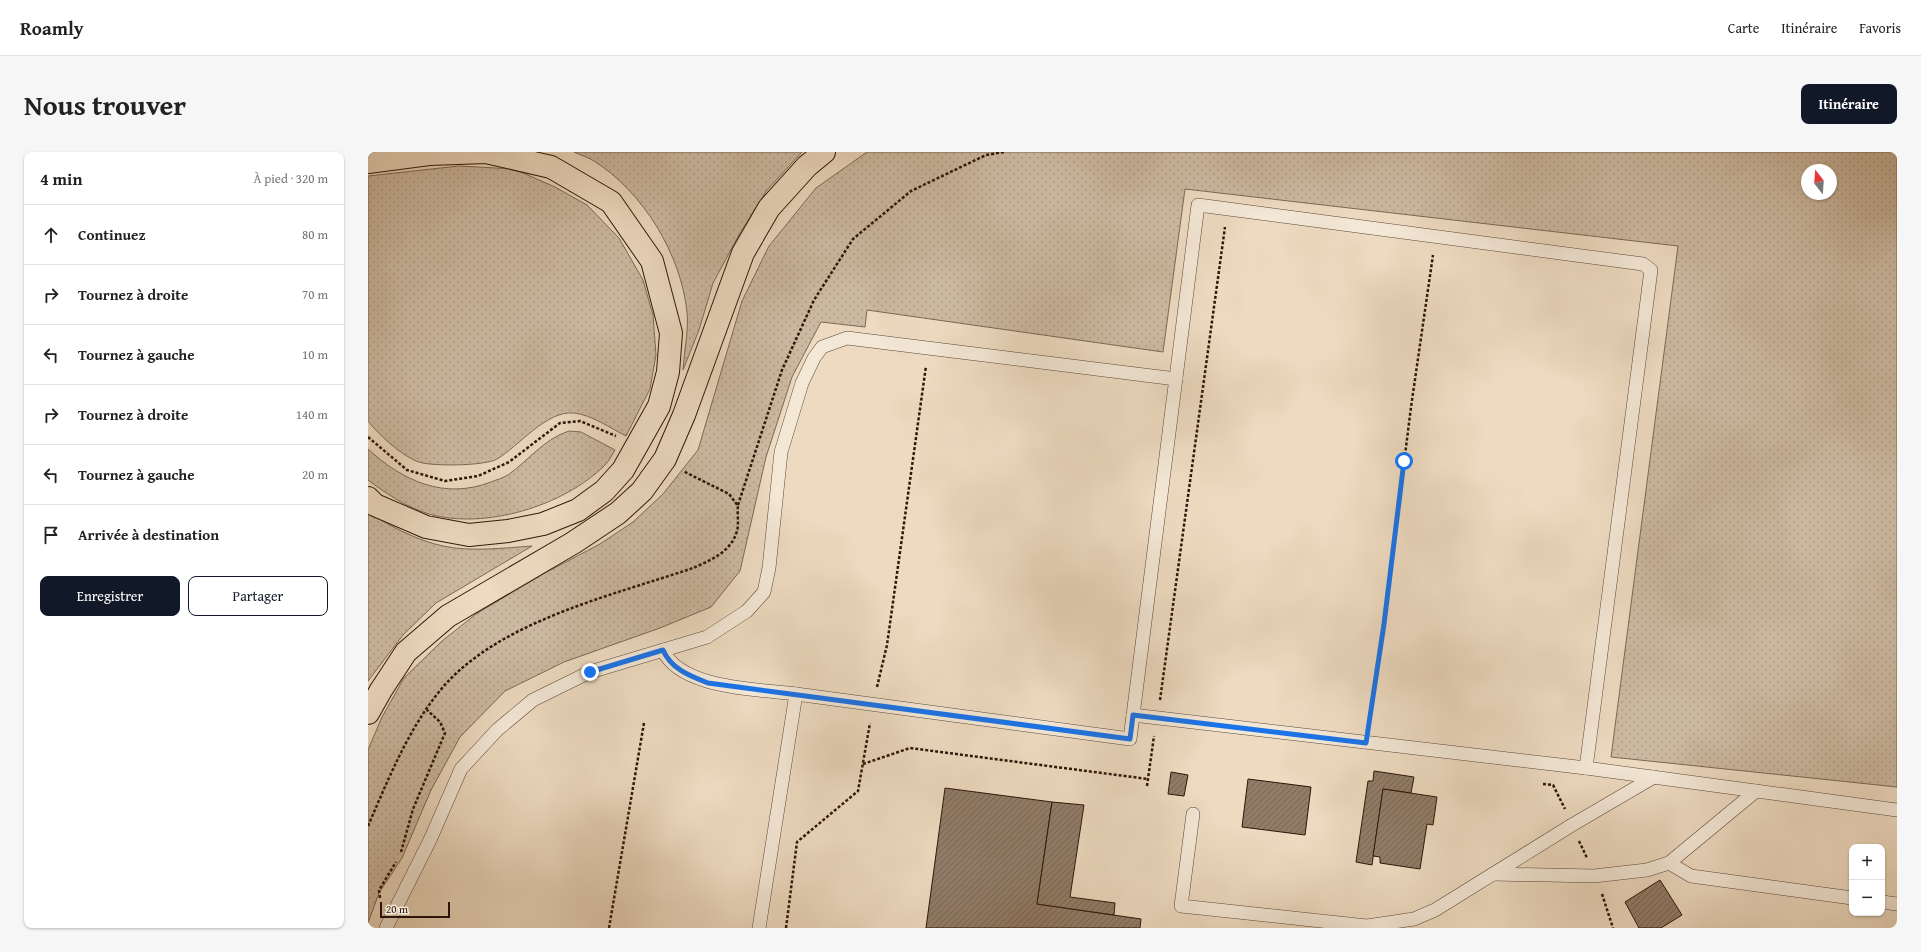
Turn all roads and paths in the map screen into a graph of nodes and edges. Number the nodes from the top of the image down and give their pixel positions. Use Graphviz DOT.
graph roads {
  1 [pos="824,152"];
  2 [pos="1004,152"];
  3 [pos="368,162"];
  4 [pos="1228,209"];
  5 [pos="1435,236"];
  6 [pos="932,348"];
  7 [pos="1176,378"];
  8 [pos="617,436"];
  9 [pos="368,437"];
  10 [pos="683,471"];
  11 [pos="368,498"];
  12 [pos="738,506"];
  13 [pos="663,650"];
  14 [pos="796,694"];
  15 [pos="873,704"];
  16 [pos="427,710"];
  17 [pos="368,713"];
  18 [pos="1133,715"];
  19 [pos="1157,718"];
  20 [pos="644,724"];
  21 [pos="1158,739"];
  22 [pos="1154,740"];
  23 [pos="1366,743"];
  24 [pos="862,764"];
  25 [pos="1586,768"];
  26 [pos="1654,777"];
  27 [pos="1148,779"];
  28 [pos="1537,783"];
  29 [pos="1147,786"];
  30 [pos="1756,791"];
  31 [pos="1897,810"];
  32 [pos="1193,814"];
  33 [pos="1572,825"];
  34 [pos="368,826"];
  35 [pos="1669,863"];
  36 [pos="1493,874"];
  37 [pos="1594,876"];
  38 [pos="1849,898"];
  39 [pos="1885,902"];
  40 [pos="1897,904"];
  41 [pos="387,925"];
  42 [pos="609,928"];
  43 [pos="760,928"];
  44 [pos="786,928"];
  45 [pos="1613,928"];
  1 -- 17 [label="highway"];
  2 -- 12 [label="path"];
  3 -- 11 [label="highway"];
  4 -- 5 [label="lane"];
  4 -- 7 [label="lane"];
  4 -- 19 [label="path"];
  5 -- 23 [label="path"];
  5 -- 25 [label="lane"];
  6 -- 7 [label="lane"];
  6 -- 13 [label="lane"];
  6 -- 15 [label="path"];
  7 -- 18 [label="lane"];
  8 -- 9 [label="path"];
  10 -- 12 [label="path"];
  12 -- 16 [label="path"];
  13 -- 14 [label="lane"];
  13 -- 41 [label="lane"];
  14 -- 15 [label="lane"];
  14 -- 43 [label="lane"];
  15 -- 18 [label="lane"];
  15 -- 24 [label="path"];
  16 -- 34 [label="path"];
  16 -- 41 [label="path"];
  18 -- 19 [label="lane"];
  19 -- 22 [label="path"];
  19 -- 23 [label="lane"];
  20 -- 42 [label="path"];
  21 -- 22 [label="path"];
  22 -- 27 [label="path"];
  23 -- 25 [label="lane"];
  24 -- 27 [label="path"];
  24 -- 44 [label="path"];
  25 -- 26 [label="lane"];
  26 -- 30 [label="lane"];
  26 -- 33 [label="lane"];
  27 -- 29 [label="path"];
  28 -- 33 [label="path"];
  30 -- 31 [label="lane"];
  30 -- 35 [label="lane"];
  32 -- 36 [label="lane"];
  33 -- 36 [label="lane"];
  33 -- 37 [label="path"];
  35 -- 37 [label="lane"];
  35 -- 38 [label="lane"];
  36 -- 37 [label="lane"];
  37 -- 45 [label="path"];
  39 -- 40 [label="lane"];
}
